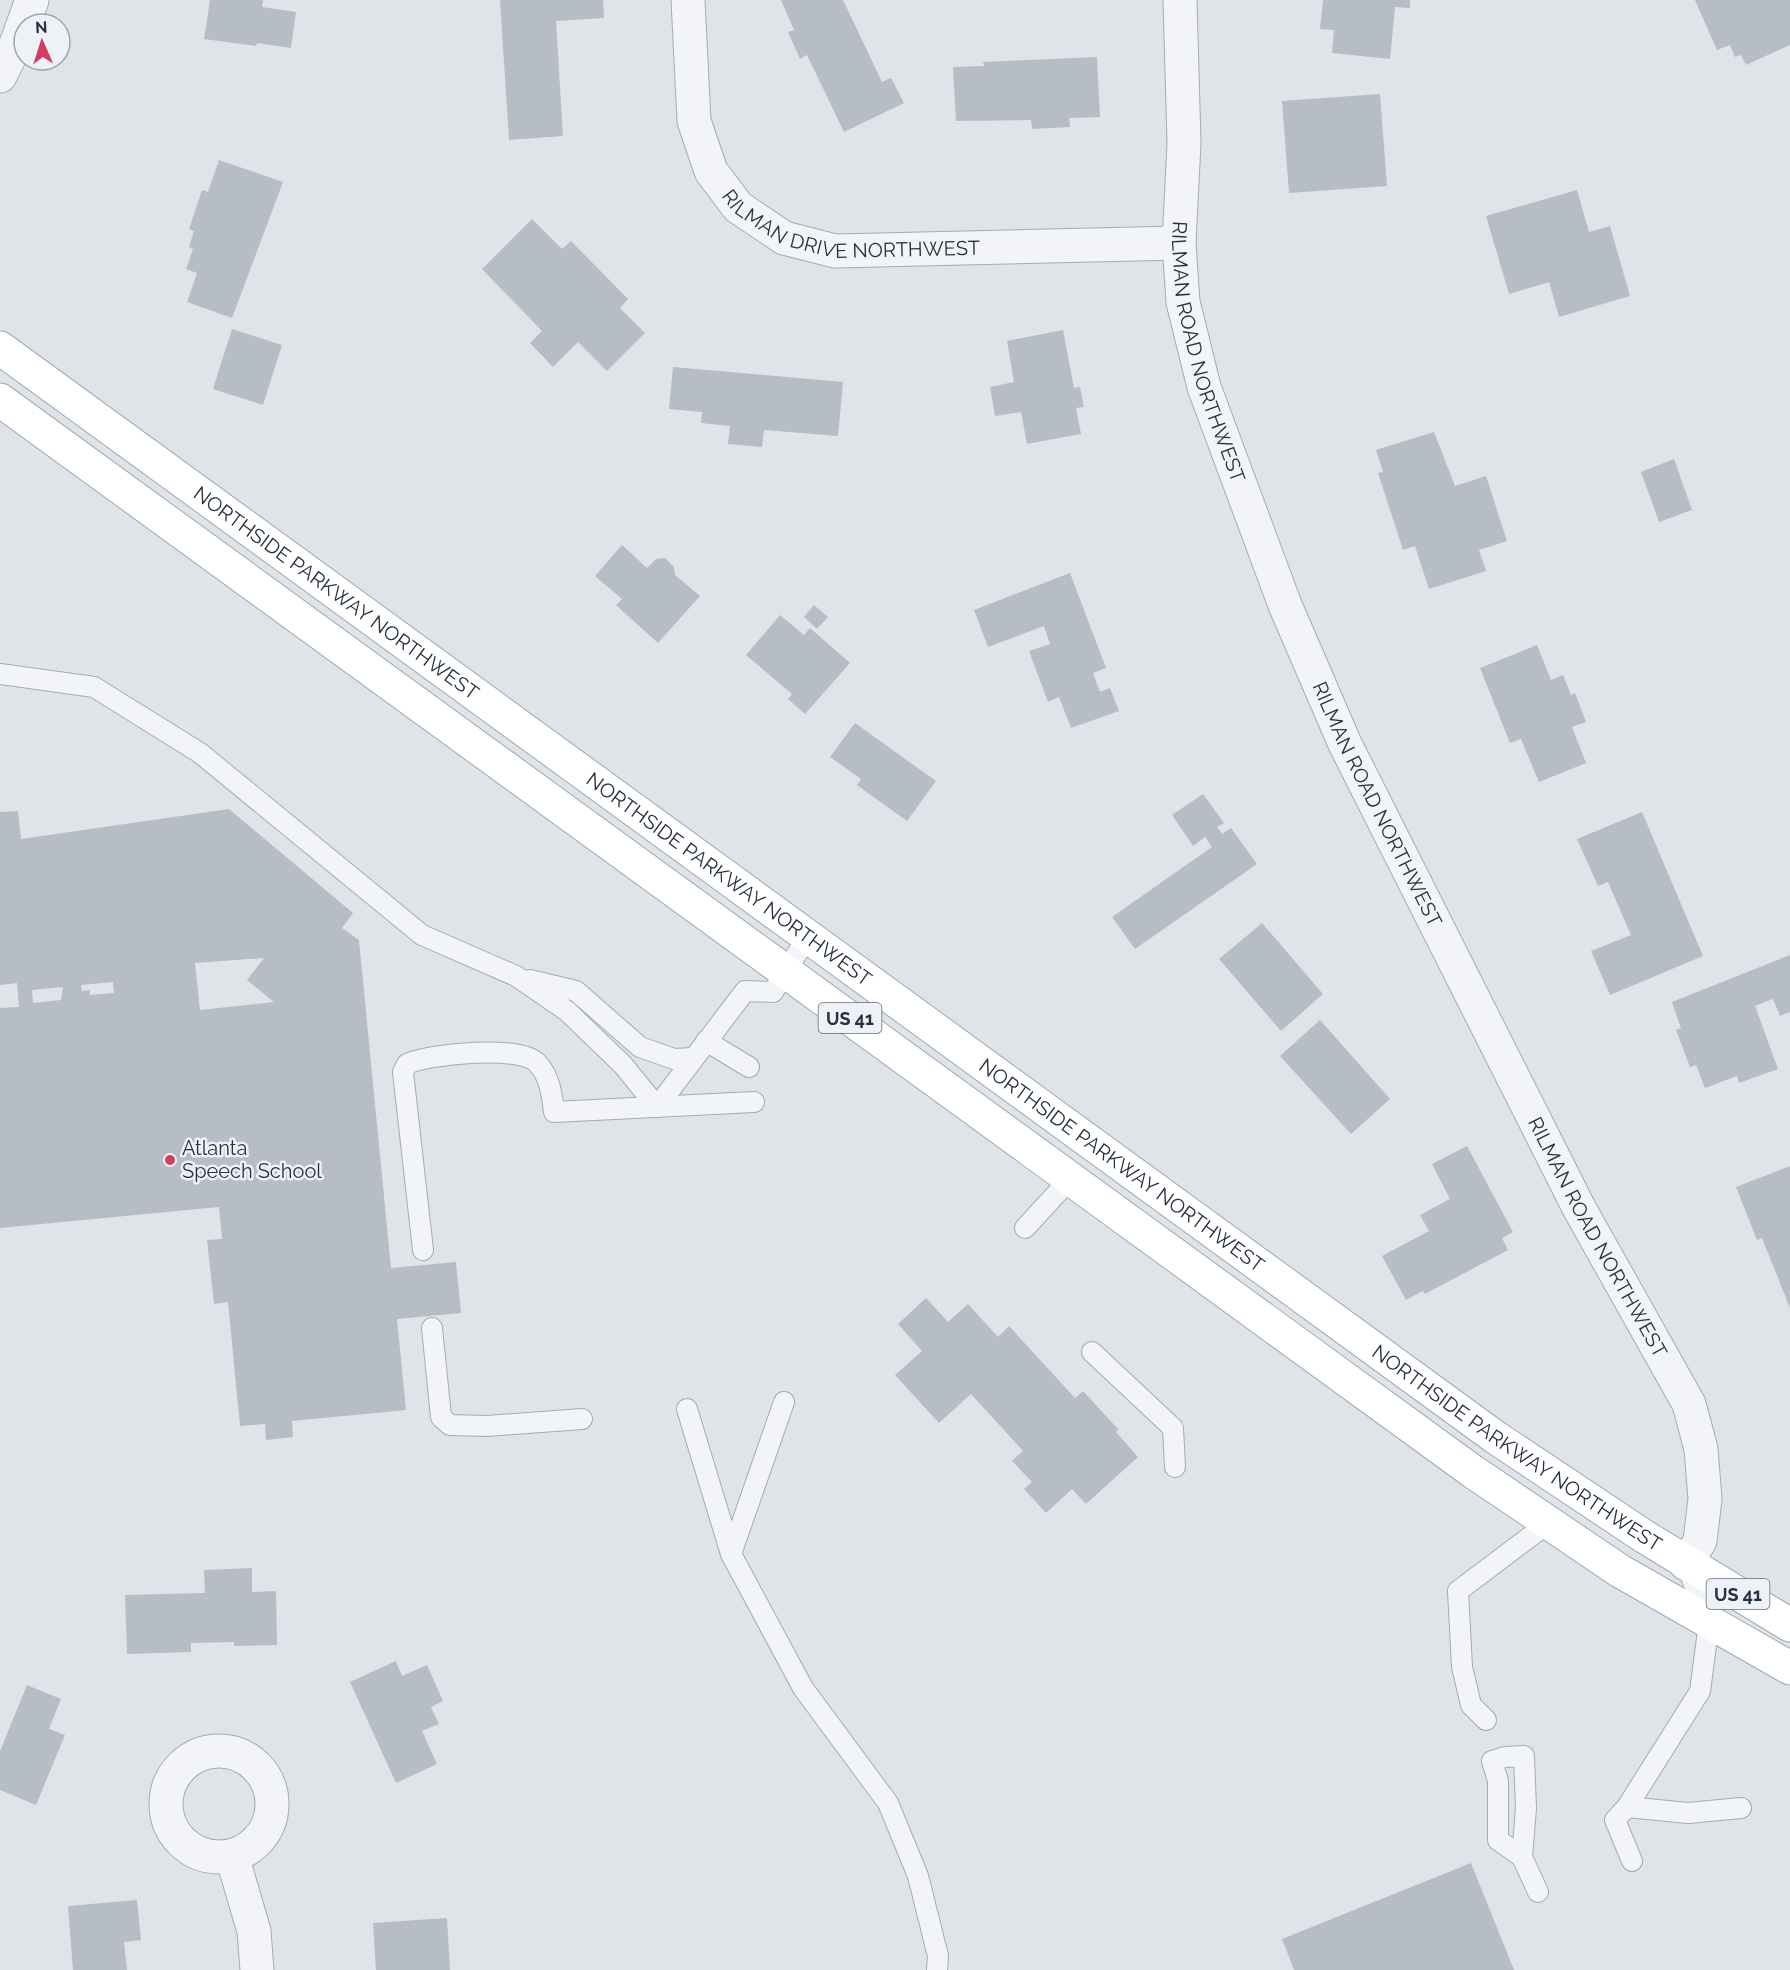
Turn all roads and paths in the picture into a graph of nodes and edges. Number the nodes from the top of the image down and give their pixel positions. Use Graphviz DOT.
graph roads {
  1 [pos="32,0"];
  2 [pos="688,0"];
  3 [pos="1180,0"];
  4 [pos="0,76"];
  5 [pos="1179,243"];
  6 [pos="0,348"];
  7 [pos="0,400"];
  8 [pos="0,674"];
  9 [pos="808,936"];
  10 [pos="516,976"];
  11 [pos="780,982"];
  12 [pos="706,1041"];
  13 [pos="693,1058"];
  14 [pos="749,1067"];
  15 [pos="754,1102"];
  16 [pos="657,1107"];
  17 [pos="1070,1179"];
  18 [pos="1025,1228"];
  19 [pos="423,1250"];
  20 [pos="432,1328"];
  21 [pos="1092,1352"];
  22 [pos="784,1402"];
  23 [pos="687,1409"];
  24 [pos="582,1419"];
  25 [pos="1175,1467"];
  26 [pos="1547,1524"];
  27 [pos="731,1554"];
  28 [pos="1686,1564"];
  29 [pos="1709,1623"];
  30 [pos="1790,1625"];
  31 [pos="1790,1668"];
  32 [pos="1486,1720"];
  33 [pos="1627,1808"];
  34 [pos="1742,1808"];
  35 [pos="232,1856"];
  36 [pos="1522,1857"];
  37 [pos="1632,1861"];
  38 [pos="1538,1892"];
  39 [pos="257,1970"];
  40 [pos="937,1970"];
  1 -- 4 [label="street"];
  2 -- 5 [label="street, RILMAN DRIVE NORTHWEST"];
  3 -- 5 [label="street, RILMAN ROAD NORTHWEST"];
  5 -- 28 [label="street, RILMAN ROAD NORTHWEST"];
  6 -- 9 [label="main road, NORTHSIDE PARKWAY NORTHWEST / US 41"];
  7 -- 11 [label="main road, NORTHSIDE PARKWAY NORTHWEST / US 41"];
  8 -- 10 [label="lane"];
  9 -- 11 [label="lane"];
  9 -- 28 [label="main road, NORTHSIDE PARKWAY NORTHWEST / US 41"];
  10 -- 13 [label="lane"];
  10 -- 16 [label="lane"];
  11 -- 12 [label="lane"];
  11 -- 17 [label="main road, NORTHSIDE PARKWAY NORTHWEST / US 41"];
  12 -- 13 [label="lane"];
  12 -- 14 [label="lane"];
  13 -- 16 [label="lane"];
  15 -- 16 [label="lane"];
  16 -- 19 [label="lane"];
  17 -- 18 [label="lane"];
  17 -- 26 [label="main road, NORTHSIDE PARKWAY NORTHWEST / US 41"];
  20 -- 24 [label="lane"];
  21 -- 25 [label="lane"];
  22 -- 27 [label="lane"];
  23 -- 27 [label="lane"];
  26 -- 29 [label="main road, NORTHSIDE PARKWAY NORTHWEST / US 41"];
  26 -- 32 [label="lane"];
  27 -- 40 [label="lane"];
  28 -- 29 [label="lane"];
  28 -- 30 [label="main road, NORTHSIDE PARKWAY NORTHWEST / US 41"];
  29 -- 31 [label="main road, NORTHSIDE PARKWAY NORTHWEST / US 41"];
  29 -- 33 [label="lane"];
  33 -- 34 [label="lane"];
  33 -- 37 [label="lane"];
  35 -- 39 [label="street"];
  36 -- 36 [label="lane"];
  36 -- 38 [label="lane"];
}
